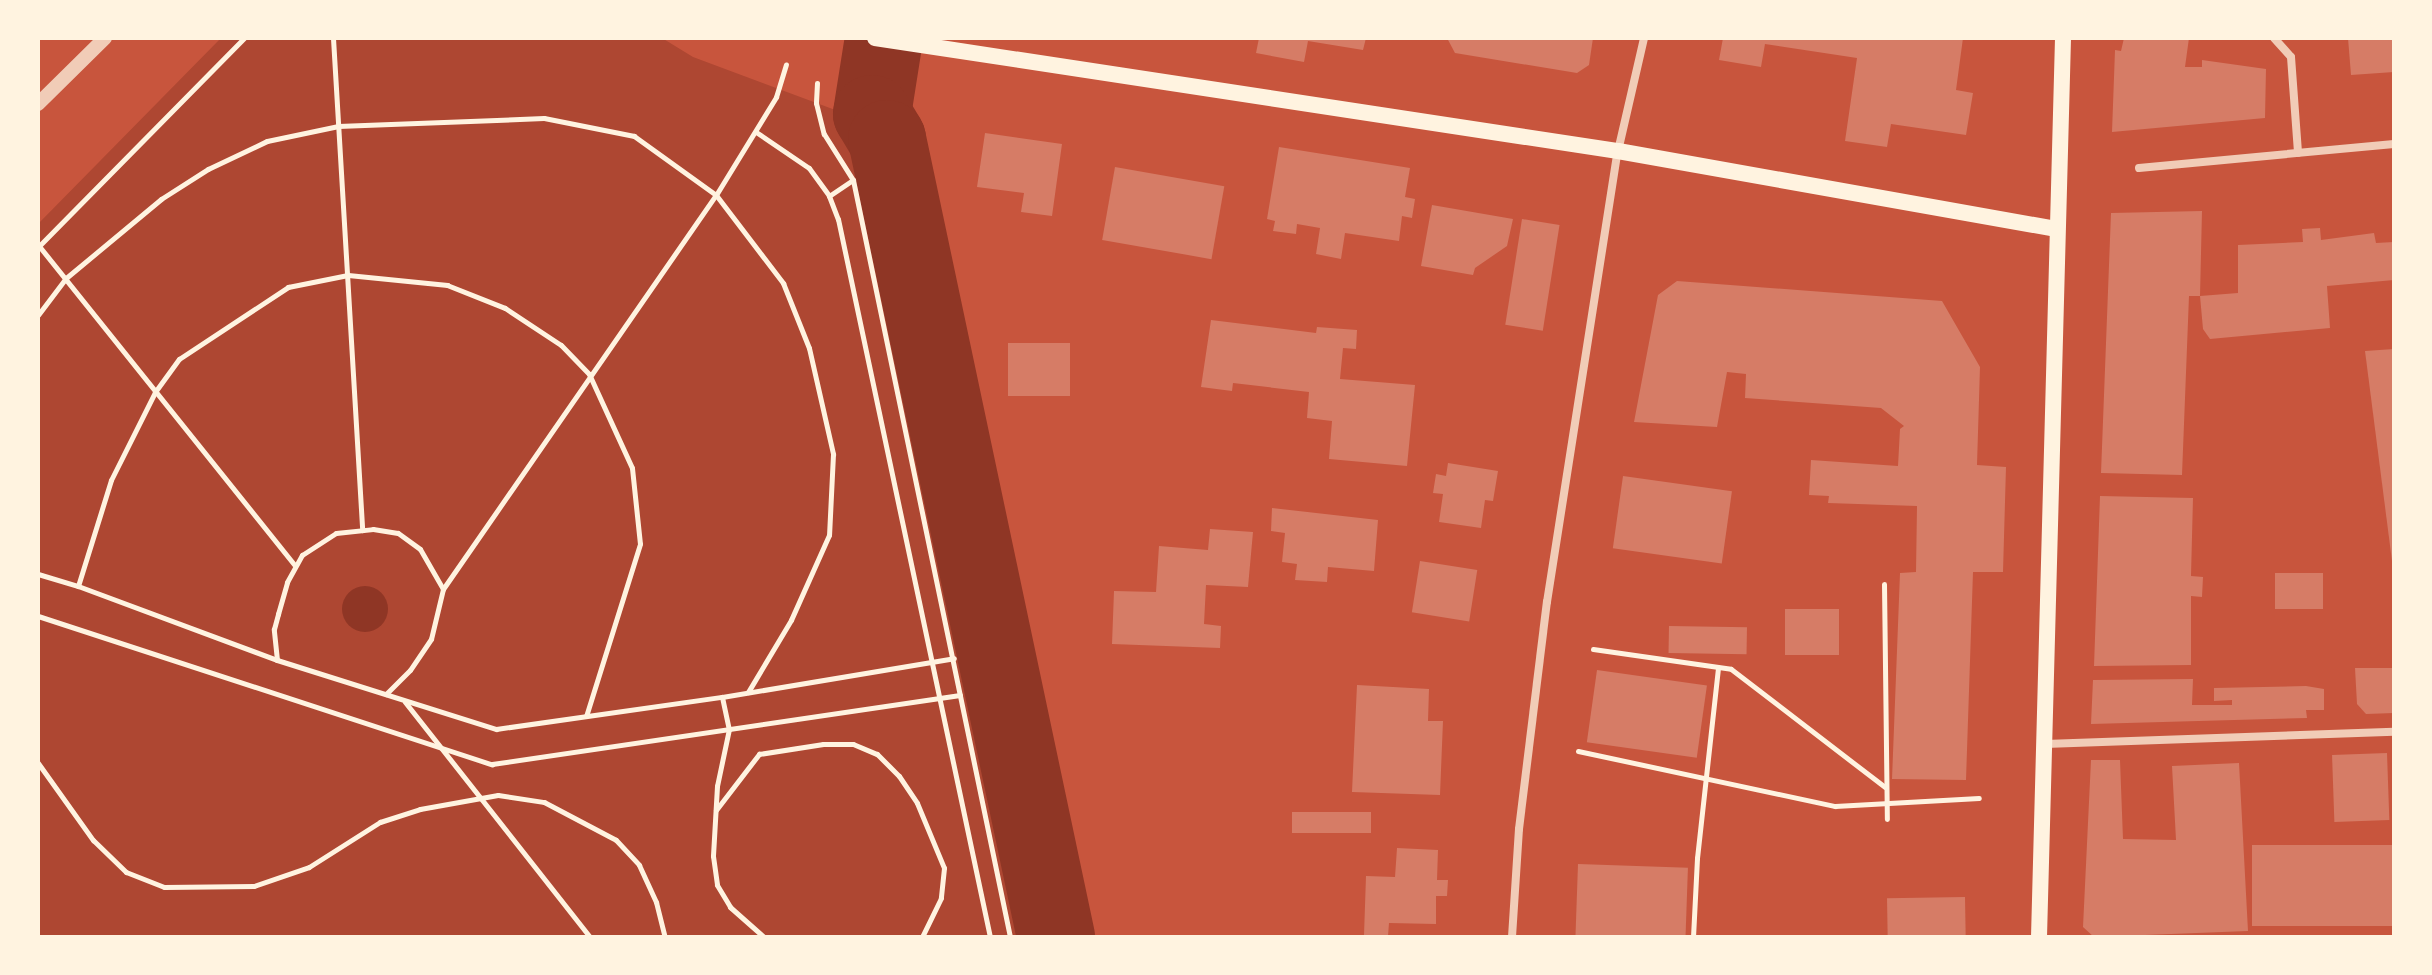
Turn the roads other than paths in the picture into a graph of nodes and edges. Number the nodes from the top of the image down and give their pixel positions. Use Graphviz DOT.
graph roads {
  1 [pos="105,38"];
  2 [pos="875,38"];
  3 [pos="1644,38"];
  4 [pos="2063,38"];
  5 [pos="2274,38"];
  6 [pos="38,104"];
  7 [pos="2394,144"];
  8 [pos="1618,151"];
  9 [pos="2298,153"];
  10 [pos="2139,168"];
  11 [pos="2057,229"];
  12 [pos="2394,732"];
  13 [pos="2044,744"];
  14 [pos="1512,937"];
  15 [pos="2039,937"];
  1 -- 6 [label="street"];
  2 -- 8 [label="main road"];
  3 -- 8 [label="street"];
  4 -- 11 [label="main road"];
  5 -- 9 [label="street"];
  7 -- 9 [label="street"];
  8 -- 11 [label="main road"];
  8 -- 14 [label="street"];
  9 -- 10 [label="street"];
  11 -- 13 [label="main road"];
  12 -- 13 [label="street"];
  13 -- 15 [label="main road"];
}
